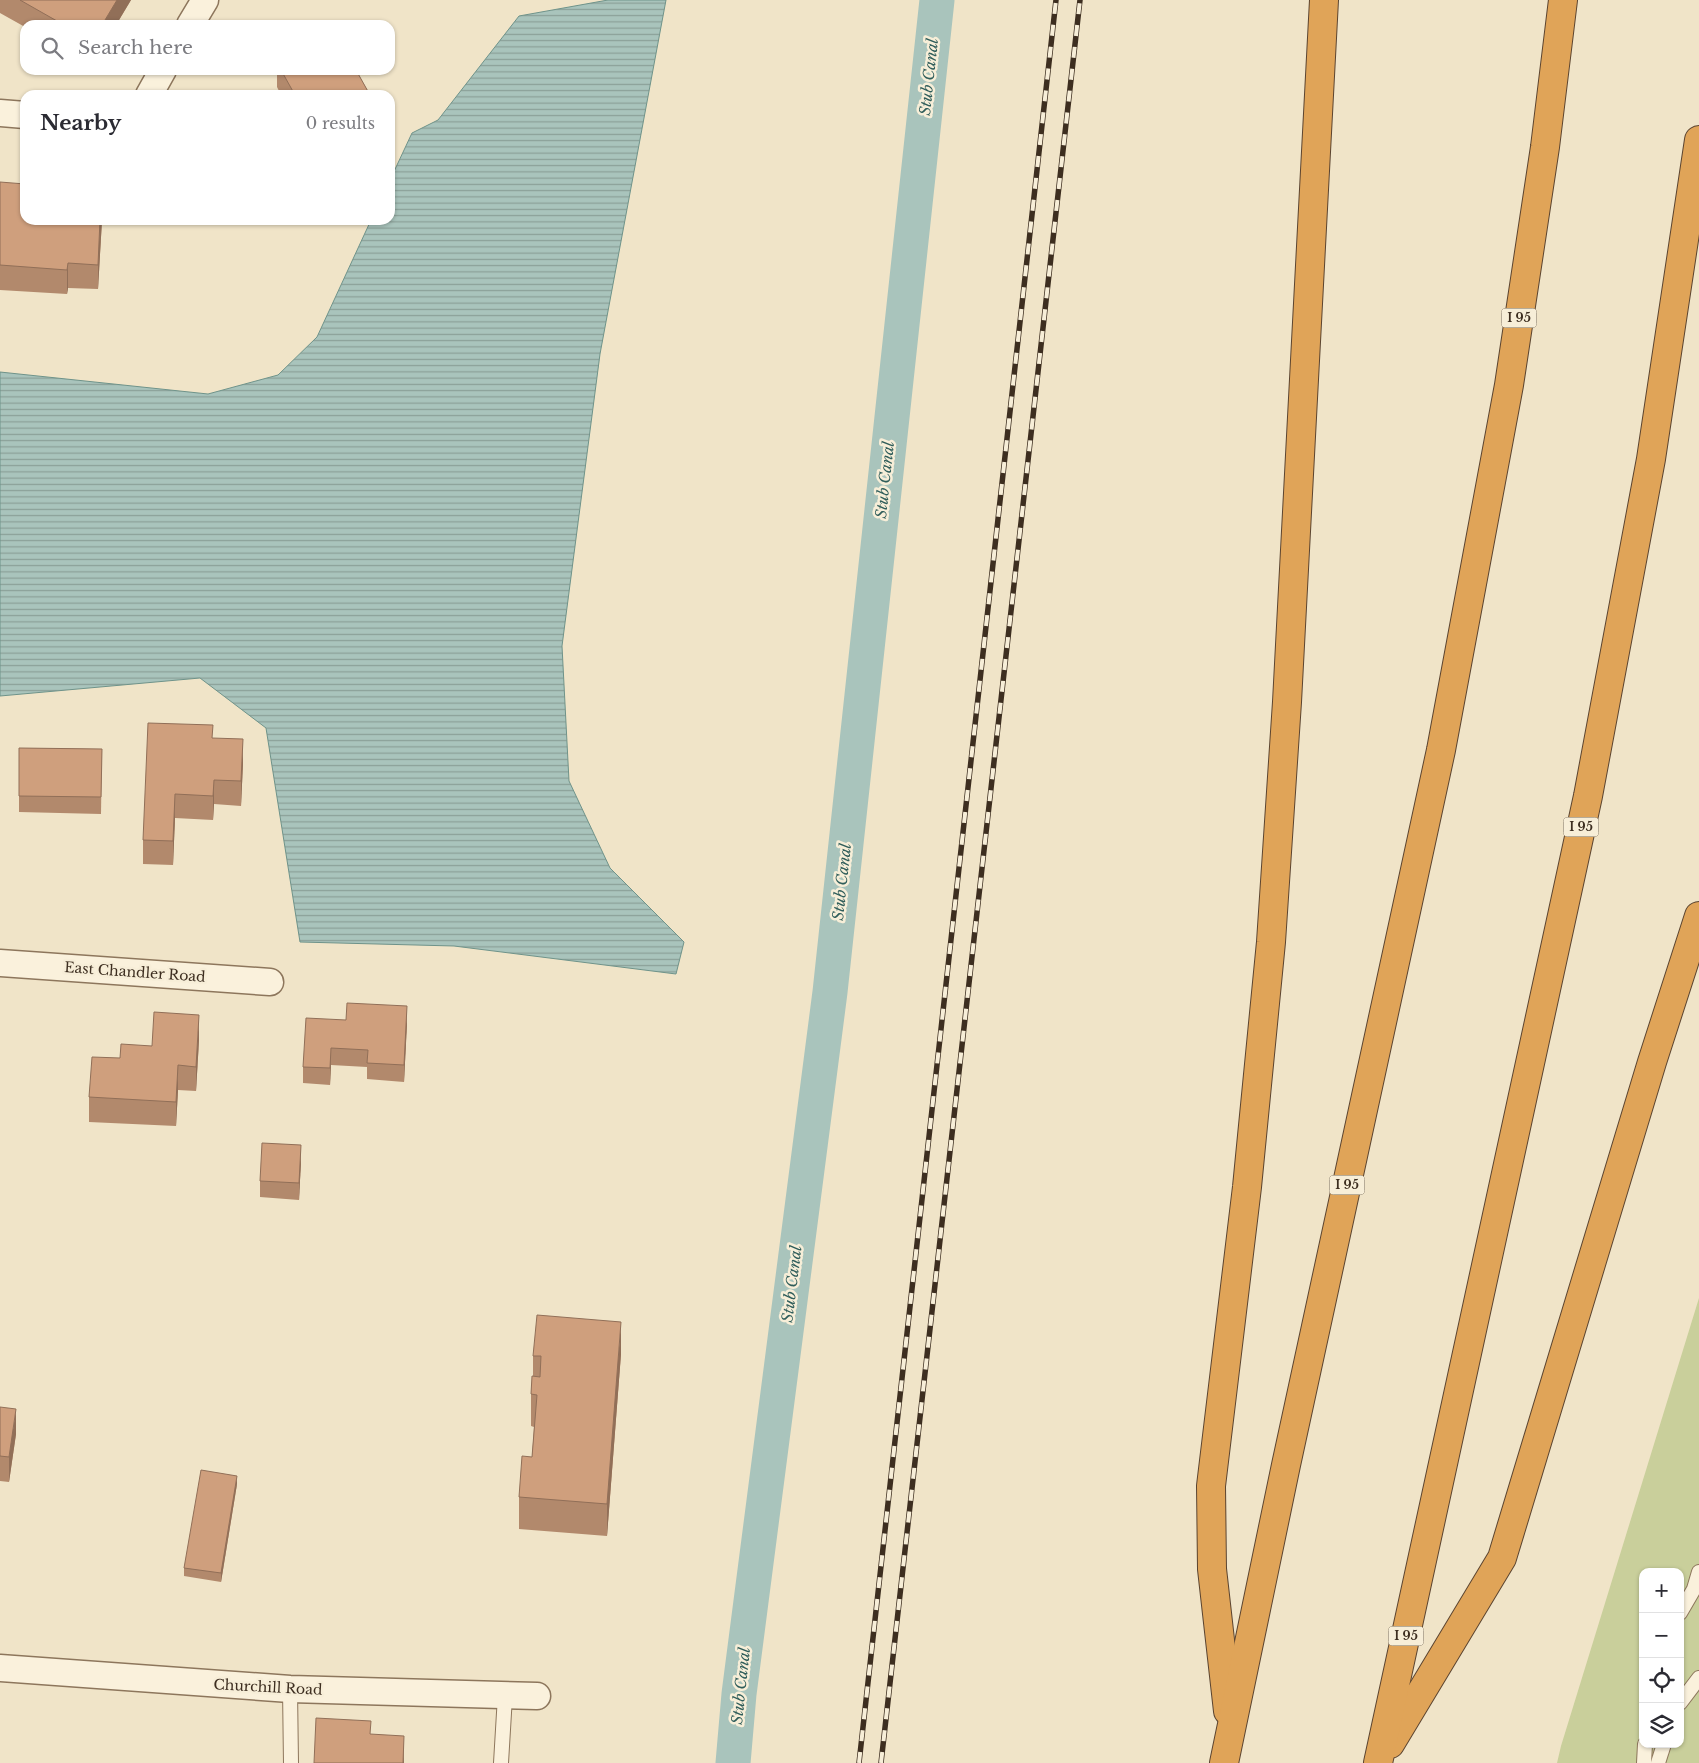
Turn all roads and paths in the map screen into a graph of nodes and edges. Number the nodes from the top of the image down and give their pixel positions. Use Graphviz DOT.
graph roads {
  1 [pos="205,0"];
  2 [pos="1324,0"];
  3 [pos="1563,0"];
  4 [pos="193,20"];
  5 [pos="160,75"];
  6 [pos="152,90"];
  7 [pos="0,113"];
  8 [pos="20,115"];
  9 [pos="1699,140"];
  10 [pos="1699,916"];
  11 [pos="0,963"];
  12 [pos="270,982"];
  13 [pos="1699,1572"];
  14 [pos="1681,1613"];
  15 [pos="0,1668"];
  16 [pos="1699,1678"];
  17 [pos="290,1689"];
  18 [pos="505,1696"];
  19 [pos="537,1696"];
  20 [pos="1684,1698"];
  21 [pos="1230,1735"];
  22 [pos="1644,1748"];
  23 [pos="1663,1748"];
  24 [pos="291,1763"];
  25 [pos="501,1763"];
  26 [pos="1224,1763"];
  27 [pos="1378,1763"];
  28 [pos="1644,1763"];
  29 [pos="1658,1763"];
  1 -- 4 [label="street"];
  2 -- 21 [label="highway"];
  3 -- 21 [label="highway, I 95"];
  5 -- 6 [label="street"];
  7 -- 8 [label="street"];
  9 -- 27 [label="highway, I 95"];
  10 -- 27 [label="highway"];
  11 -- 12 [label="street, East Chandler Road"];
  13 -- 14 [label="lane"];
  15 -- 17 [label="street, Churchill Road"];
  16 -- 20 [label="lane"];
  17 -- 18 [label="street, Churchill Road"];
  17 -- 24 [label="lane"];
  18 -- 19 [label="street, Churchill Road"];
  18 -- 25 [label="lane"];
  21 -- 26 [label="highway, I 95"];
  22 -- 28 [label="lane"];
  23 -- 29 [label="lane"];
}
